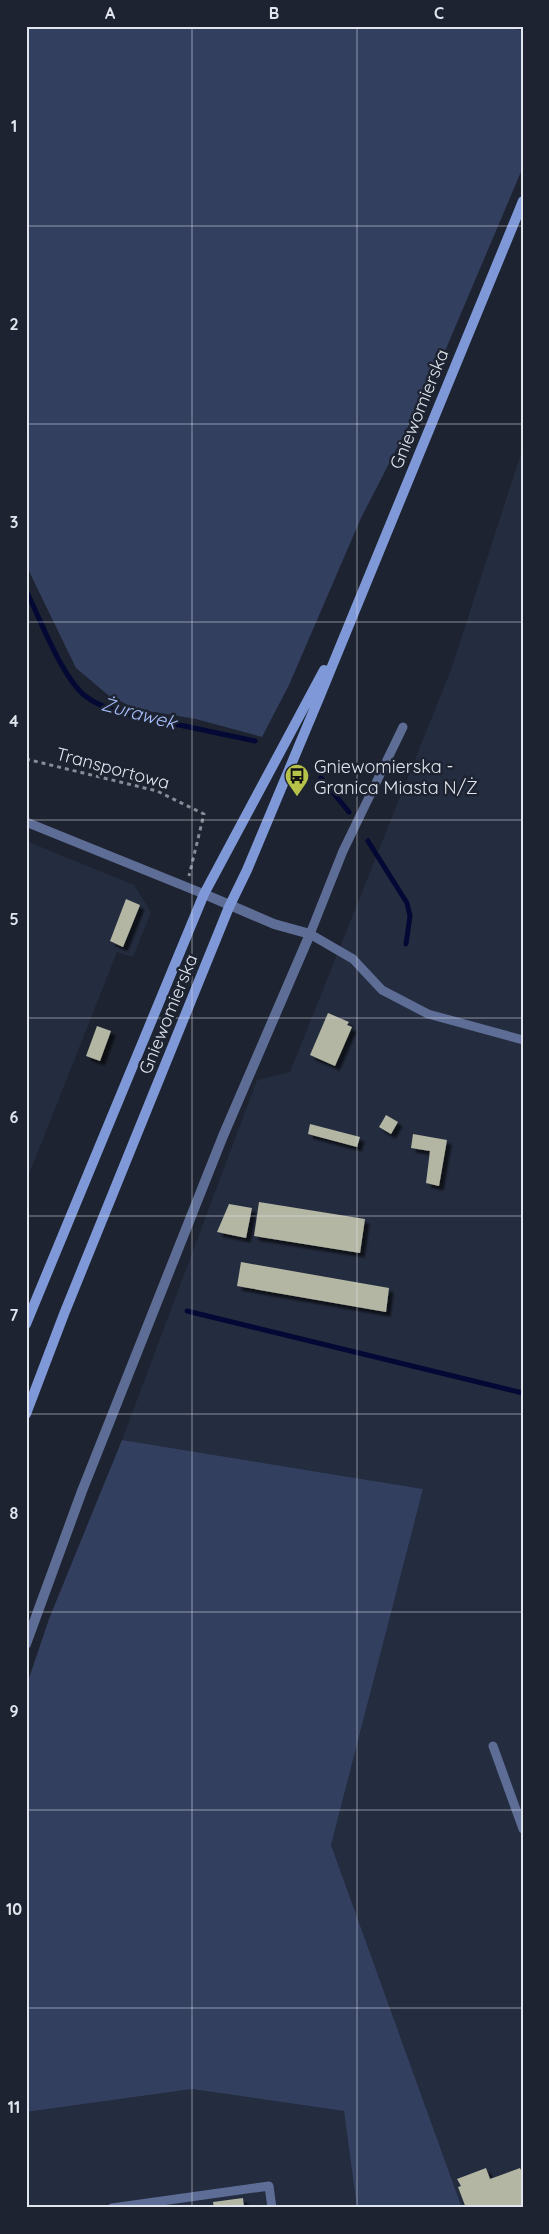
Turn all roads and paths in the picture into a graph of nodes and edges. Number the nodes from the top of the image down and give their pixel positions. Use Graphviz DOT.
graph roads {
  1 [pos="523,201"];
  2 [pos="346,629"];
  3 [pos="403,727"];
  4 [pos="26,759"];
  5 [pos="26,822"];
  6 [pos="186,886"];
  7 [pos="204,894"];
  8 [pos="229,907"];
  9 [pos="310,934"];
  10 [pos="523,1040"];
  11 [pos="26,1324"];
  12 [pos="26,1414"];
  13 [pos="26,1644"];
  14 [pos="494,1746"];
  15 [pos="523,1829"];
  16 [pos="112,2208"];
  17 [pos="272,2208"];
  1 -- 2 [label="street, Gniewomierska"];
  2 -- 7 [label="street, Gniewomierska"];
  2 -- 8 [label="street, Gniewomierska"];
  3 -- 9 [label="lane"];
  4 -- 6 [label="path, Transportowa"];
  5 -- 6 [label="lane"];
  6 -- 7 [label="lane"];
  7 -- 8 [label="street"];
  7 -- 11 [label="street, Gniewomierska"];
  8 -- 9 [label="street"];
  8 -- 12 [label="street, Gniewomierska"];
  9 -- 10 [label="lane"];
  9 -- 13 [label="street"];
  14 -- 15 [label="lane"];
  16 -- 17 [label="lane"];
}
